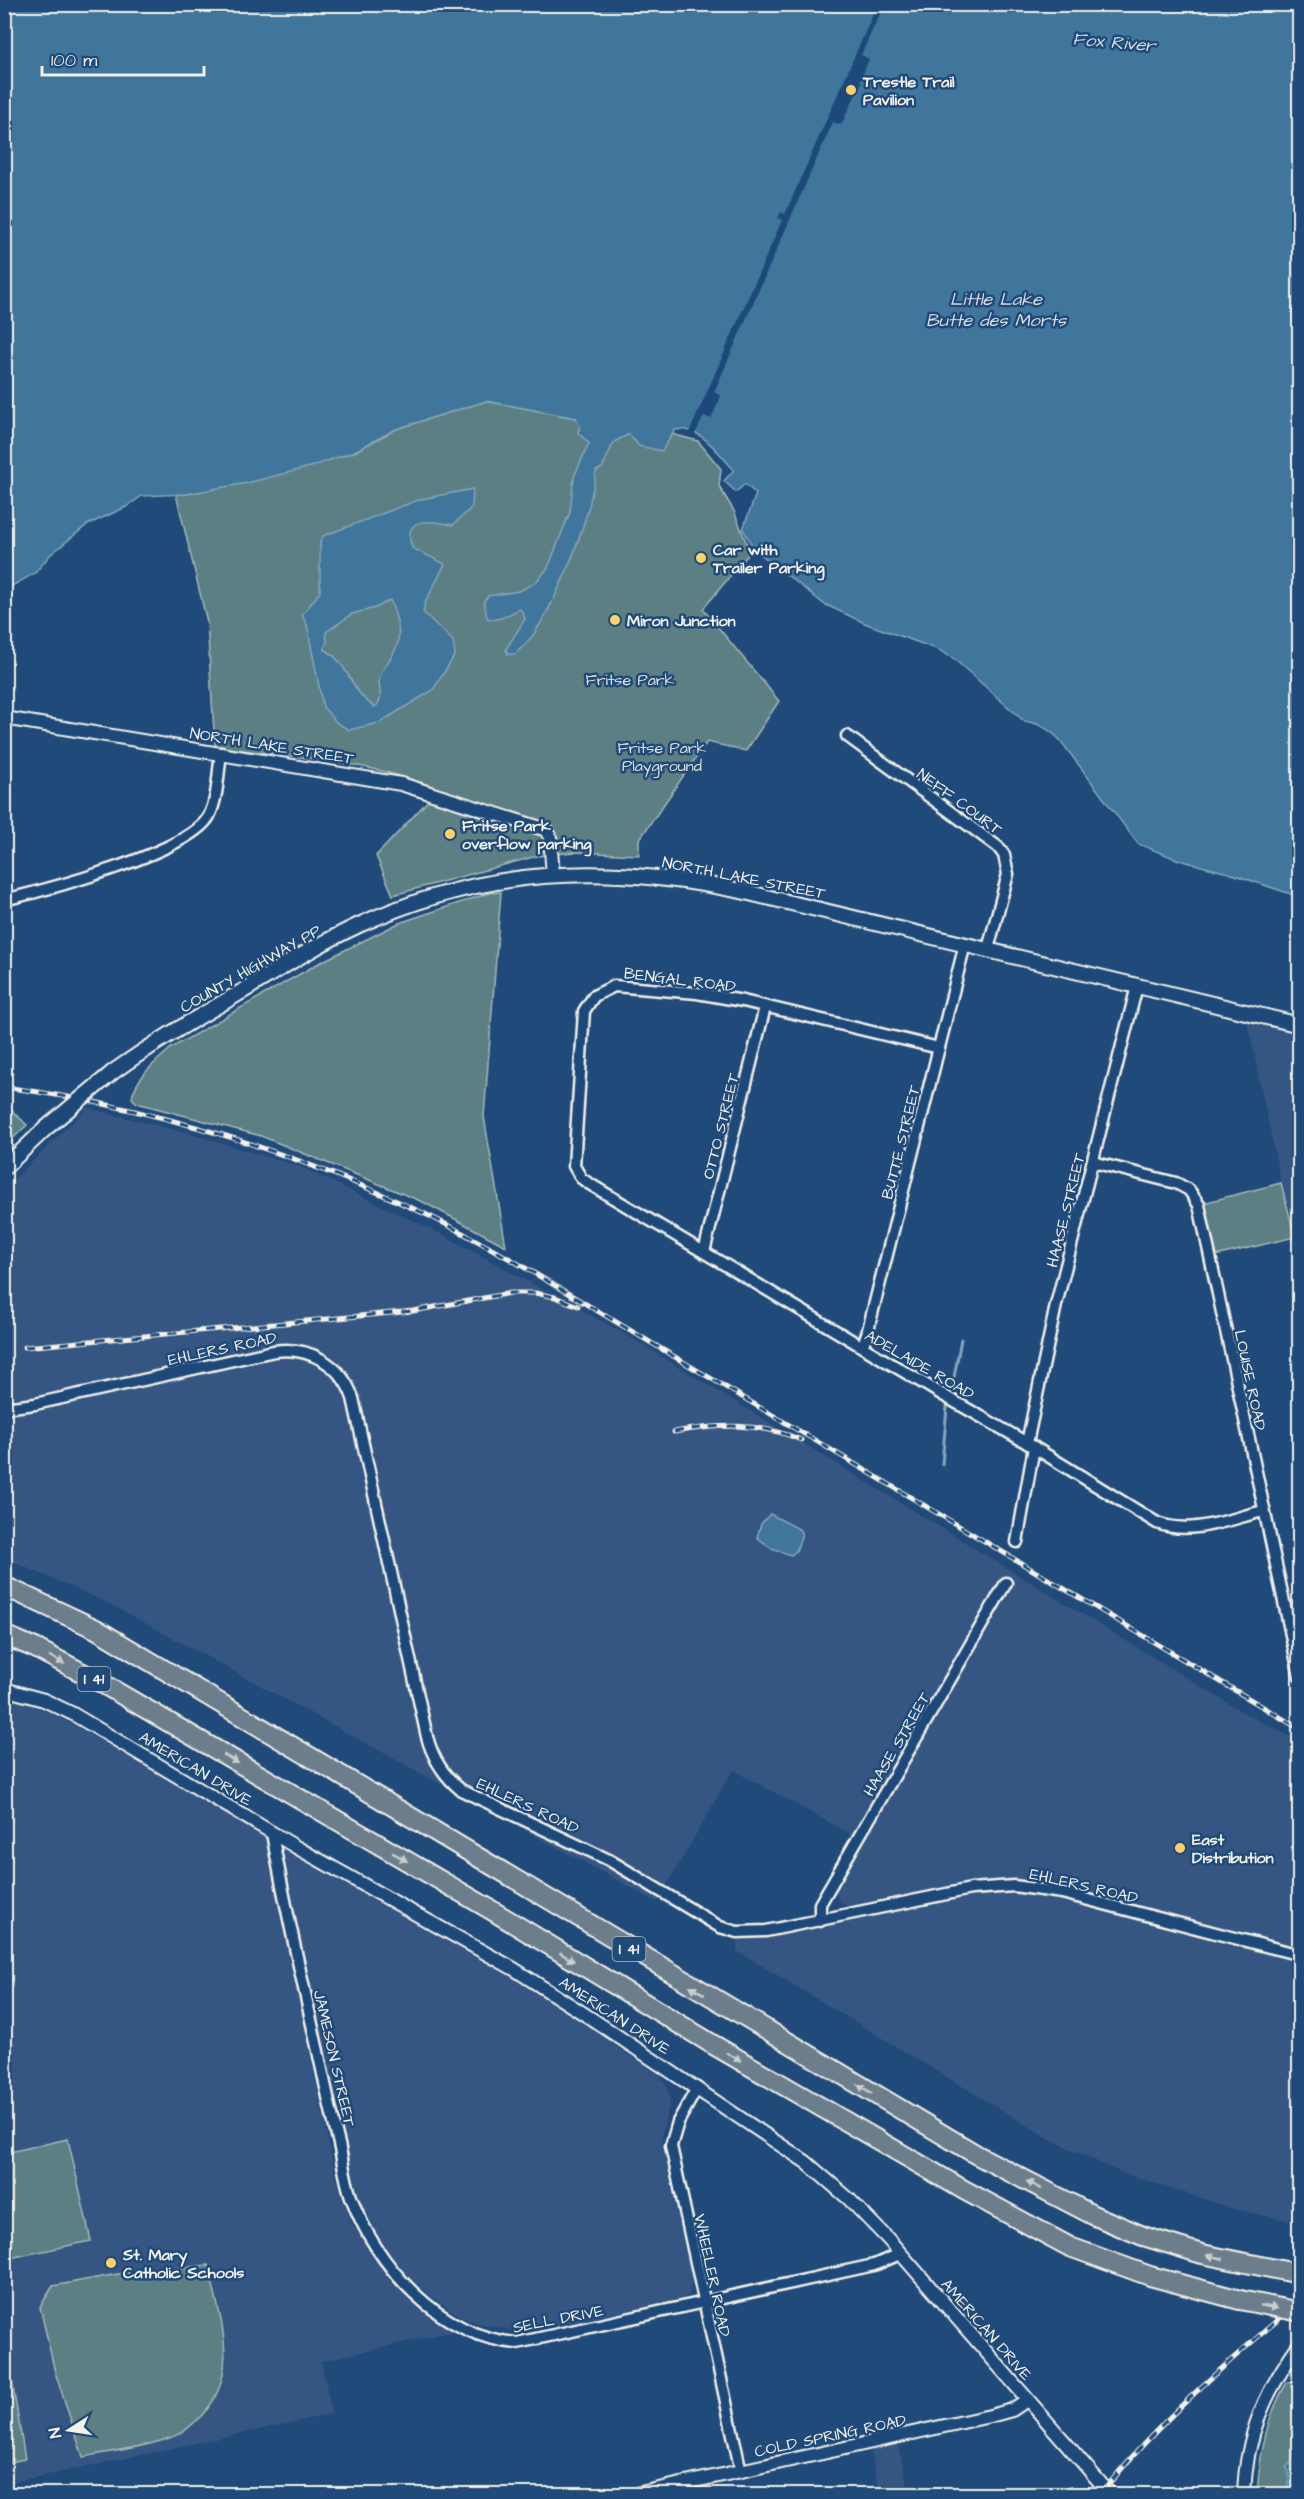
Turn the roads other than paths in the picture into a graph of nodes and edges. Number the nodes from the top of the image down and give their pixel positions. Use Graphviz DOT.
graph roads {
  1 [pos="4,718"];
  2 [pos="847,736"];
  3 [pos="221,753"];
  4 [pos="553,875"];
  5 [pos="4,900"];
  6 [pos="965,944"];
  7 [pos="988,949"];
  8 [pos="1137,986"];
  9 [pos="765,1007"];
  10 [pos="1299,1025"];
  11 [pos="939,1048"];
  12 [pos="1093,1162"];
  13 [pos="4,1168"];
  14 [pos="577,1172"];
  15 [pos="704,1252"];
  16 [pos="862,1347"];
  17 [pos="4,1407"];
  18 [pos="1030,1445"];
  19 [pos="1263,1511"];
  20 [pos="1017,1542"];
  21 [pos="1006,1583"];
  22 [pos="4,1586"];
  23 [pos="4,1635"];
  24 [pos="1299,1677"];
  25 [pos="4,1689"];
  26 [pos="272,1833"];
  27 [pos="820,1921"];
  28 [pos="1299,1955"];
  29 [pos="697,2088"];
  30 [pos="900,2254"];
  31 [pos="1299,2274"];
  32 [pos="399,2277"];
  33 [pos="704,2303"];
  34 [pos="1299,2312"];
  35 [pos="1299,2343"];
  36 [pos="1027,2400"];
  37 [pos="741,2472"];
  38 [pos="1243,2491"];
  39 [pos="636,2494"];
  40 [pos="1110,2494"];
  1 -- 3 [label="street, NORTH LAKE STREET"];
  2 -- 7 [label="street, NEFF COURT"];
  3 -- 4 [label="street, NORTH LAKE STREET"];
  3 -- 5 [label="street"];
  4 -- 6 [label="main road, NORTH LAKE STREET"];
  4 -- 13 [label="main road, COUNTY HIGHWAY PP, bridge"];
  6 -- 7 [label="main road, NORTH LAKE STREET"];
  6 -- 11 [label="street, BUTTE STREET"];
  7 -- 8 [label="main road, NORTH LAKE STREET"];
  8 -- 10 [label="main road, NORTH LAKE STREET"];
  8 -- 12 [label="street, HAASE STREET"];
  9 -- 11 [label="street, BENGAL ROAD"];
  9 -- 14 [label="street, BENGAL ROAD"];
  9 -- 15 [label="street, OTTO STREET"];
  11 -- 16 [label="street, BUTTE STREET"];
  12 -- 18 [label="street, HAASE STREET"];
  12 -- 19 [label="street, LOUISE ROAD"];
  14 -- 15 [label="street, ADELAIDE ROAD"];
  15 -- 16 [label="street, ADELAIDE ROAD"];
  16 -- 18 [label="street, ADELAIDE ROAD"];
  17 -- 27 [label="street, EHLERS ROAD"];
  18 -- 19 [label="street, ADELAIDE ROAD"];
  18 -- 20 [label="street, HAASE STREET"];
  19 -- 24 [label="street, LOUISE ROAD"];
  21 -- 27 [label="street, HAASE STREET"];
  31 -- 22 [label="highway, I 41, one-way"];
  23 -- 34 [label="highway, I 41, one-way, bridge"];
  25 -- 26 [label="street, AMERICAN DRIVE"];
  26 -- 29 [label="street, AMERICAN DRIVE"];
  26 -- 32 [label="street, JAMESON STREET"];
  27 -- 28 [label="street, EHLERS ROAD"];
  29 -- 30 [label="street, AMERICAN DRIVE"];
  29 -- 33 [label="street, WHEELER ROAD"];
  30 -- 33 [label="street, SELL DRIVE"];
  30 -- 36 [label="street, AMERICAN DRIVE"];
  32 -- 33 [label="street, SELL DRIVE"];
  33 -- 37 [label="street, WHEELER ROAD"];
  35 -- 38 [label="street"];
  36 -- 37 [label="street, COLD SPRING ROAD"];
  36 -- 40 [label="street, AMERICAN DRIVE"];
  37 -- 39 [label="street, COLD SPRING ROAD"];
}
